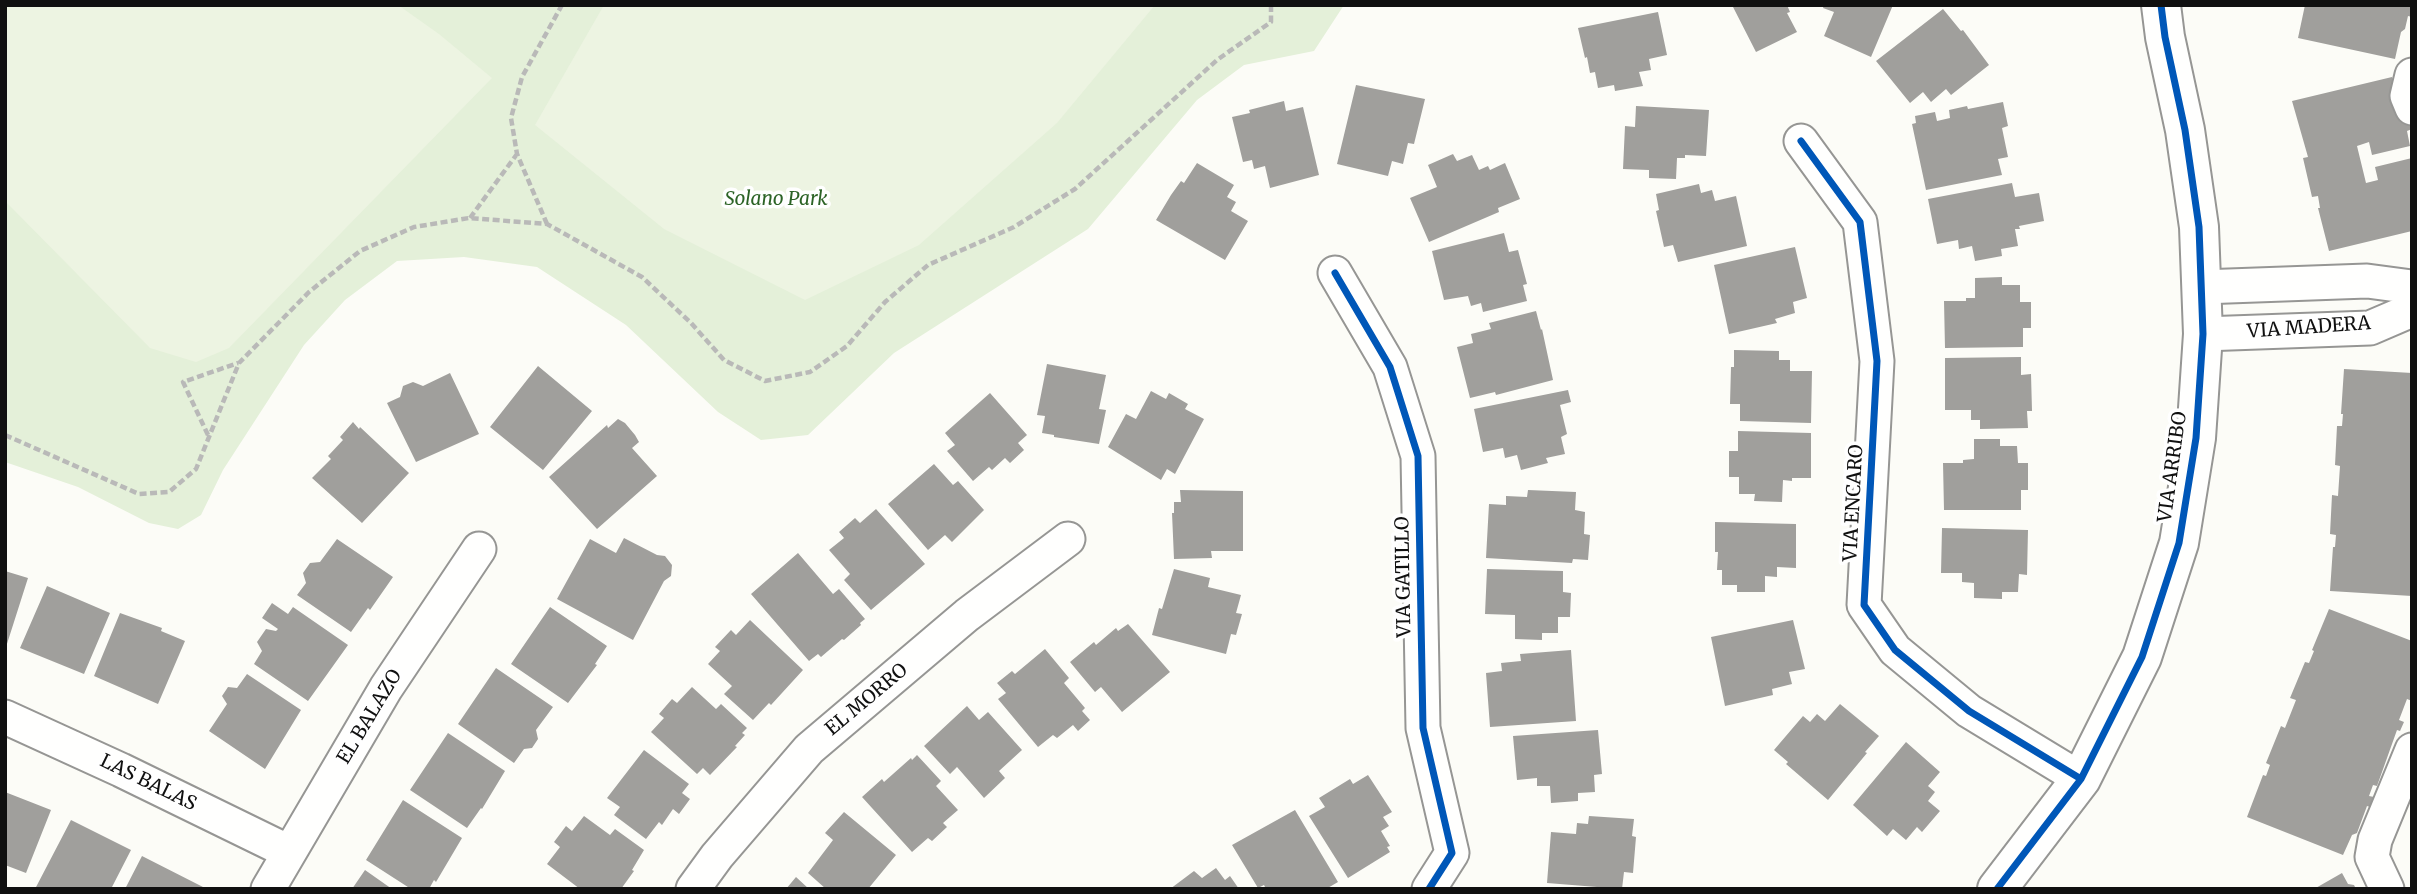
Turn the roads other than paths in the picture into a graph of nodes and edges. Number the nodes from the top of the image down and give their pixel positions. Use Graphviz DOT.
graph roads {
  1 [pos="2161,5"];
  2 [pos="2412,75"];
  3 [pos="2412,108"];
  4 [pos="1801,141"];
  5 [pos="1335,273"];
  6 [pos="2201,287"];
  7 [pos="2412,287"];
  8 [pos="2412,310"];
  9 [pos="2203,334"];
  10 [pos="1068,539"];
  11 [pos="479,549"];
  12 [pos="5,717"];
  13 [pos="2412,750"];
  14 [pos="2081,779"];
  15 [pos="289,852"];
  16 [pos="268,889"];
  17 [pos="693,889"];
  18 [pos="1429,889"];
  19 [pos="1997,889"];
  20 [pos="2387,889"];
  1 -- 6 [label="street, VIA ARRIBO"];
  2 -- 3 [label="street"];
  4 -- 14 [label="street, VIA ENCARO"];
  5 -- 18 [label="street, VIA GATILLO"];
  6 -- 7 [label="street"];
  6 -- 9 [label="street, VIA ARRIBO"];
  8 -- 9 [label="street, VIA MADERA"];
  9 -- 14 [label="street, VIA ARRIBO"];
  10 -- 17 [label="street, EL MORRO"];
  11 -- 15 [label="street, EL BALAZO"];
  12 -- 15 [label="street, LAS BALAS"];
  13 -- 20 [label="street"];
  14 -- 19 [label="street, VIA ARRIBO"];
  15 -- 16 [label="street, EL BALAZO"];
}
